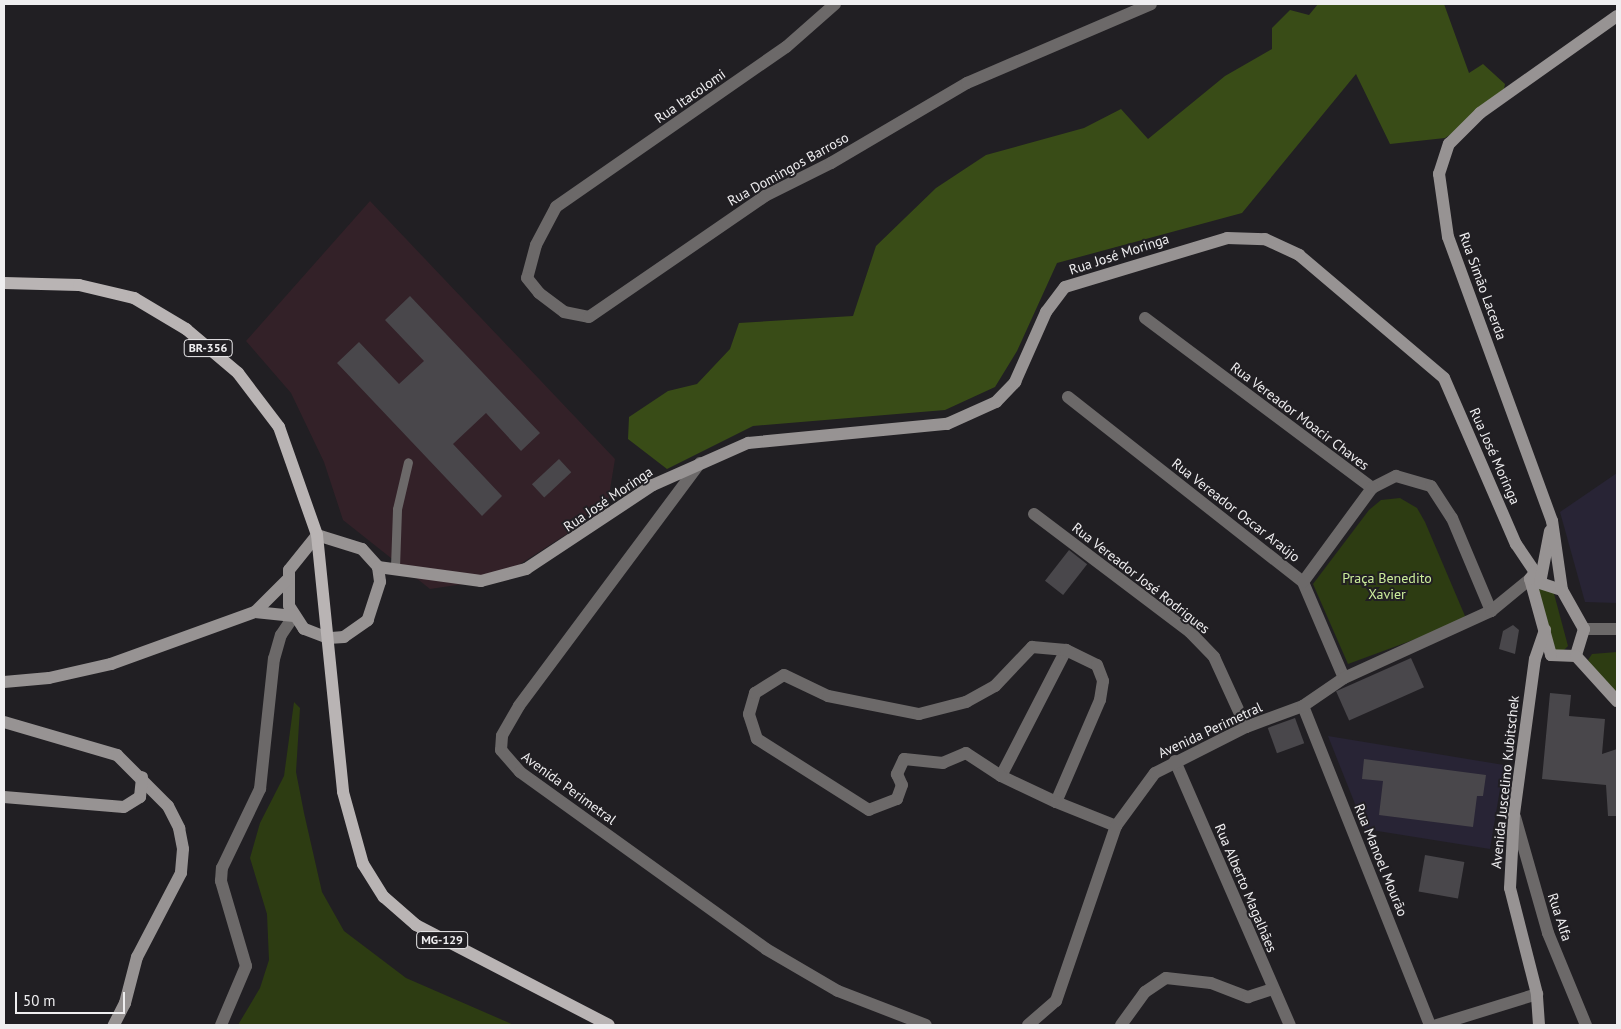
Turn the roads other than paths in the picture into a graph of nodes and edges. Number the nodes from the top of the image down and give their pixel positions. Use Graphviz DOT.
graph roads {
  1 [pos="835,4"];
  2 [pos="1151,4"];
  3 [pos="1617,16"];
  4 [pos="556,207"];
  5 [pos="4,283"];
  6 [pos="1145,318"];
  7 [pos="1068,397"];
  8 [pos="701,461"];
  9 [pos="408,462"];
  10 [pos="1372,488"];
  11 [pos="1034,514"];
  12 [pos="1552,521"];
  13 [pos="317,535"];
  14 [pos="378,567"];
  15 [pos="395,567"];
  16 [pos="1535,578"];
  17 [pos="287,580"];
  18 [pos="1302,582"];
  19 [pos="1562,590"];
  20 [pos="1491,611"];
  21 [pos="255,612"];
  22 [pos="294,616"];
  23 [pos="1546,627"];
  24 [pos="1584,629"];
  25 [pos="1617,629"];
  26 [pos="328,638"];
  27 [pos="1066,650"];
  28 [pos="1551,655"];
  29 [pos="1576,656"];
  30 [pos="1534,659"];
  31 [pos="1344,678"];
  32 [pos="4,682"];
  33 [pos="1617,702"];
  34 [pos="1303,706"];
  35 [pos="4,722"];
  36 [pos="1246,727"];
  37 [pos="1176,761"];
  38 [pos="1001,776"];
  39 [pos="142,777"];
  40 [pos="4,797"];
  41 [pos="1056,802"];
  42 [pos="1514,814"];
  43 [pos="1116,826"];
  44 [pos="1273,989"];
  45 [pos="1537,994"];
  46 [pos="114,1025"];
  47 [pos="221,1025"];
  48 [pos="609,1025"];
  49 [pos="926,1025"];
  50 [pos="1028,1025"];
  51 [pos="1121,1025"];
  52 [pos="1290,1025"];
  53 [pos="1430,1025"];
  54 [pos="1437,1025"];
  55 [pos="1539,1025"];
  56 [pos="1586,1025"];
  1 -- 4 [label="street, Rua Itacolomi"];
  2 -- 4 [label="street, Rua Domingos Barroso"];
  3 -- 12 [label="street, Rua Simão Lacerda"];
  5 -- 13 [label="main road, BR-356"];
  6 -- 10 [label="street, Rua Vereador Moacir Chaves"];
  7 -- 18 [label="street, Rua Vereador Oscar Araújo"];
  8 -- 15 [label="street, Rua José Moringa"];
  8 -- 16 [label="street, Rua José Moringa"];
  8 -- 49 [label="street, Avenida Perimetral"];
  9 -- 15 [label="lane"];
  10 -- 18 [label="street"];
  10 -- 20 [label="street, Rua Vereador Moacir Chaves"];
  11 -- 36 [label="street, Rua Vereador José Rodrigues"];
  12 -- 16 [label="street"];
  12 -- 19 [label="street, Rua Simão Lacerda"];
  13 -- 14 [label="street"];
  13 -- 17 [label="street"];
  13 -- 26 [label="main road, MG-129"];
  14 -- 15 [label="street, Rua José Moringa"];
  14 -- 26 [label="street"];
  16 -- 19 [label="street"];
  16 -- 20 [label="street, Avenida Perimetral"];
  16 -- 23 [label="street"];
  17 -- 21 [label="street"];
  17 -- 22 [label="street"];
  18 -- 31 [label="street, Rua Vereador Oscar Araújo"];
  19 -- 24 [label="street"];
  20 -- 31 [label="street, Avenida Perimetral"];
  21 -- 22 [label="street"];
  21 -- 32 [label="street"];
  22 -- 26 [label="street"];
  22 -- 47 [label="street"];
  23 -- 28 [label="street"];
  23 -- 30 [label="street, Avenida Juscelino Kubitschek"];
  24 -- 25 [label="street"];
  24 -- 29 [label="street"];
  26 -- 48 [label="main road, MG-129"];
  27 -- 38 [label="street"];
  27 -- 38 [label="street"];
  27 -- 41 [label="street"];
  28 -- 29 [label="street"];
  28 -- 30 [label="street"];
  29 -- 33 [label="street"];
  30 -- 42 [label="street, Avenida Juscelino Kubitschek"];
  31 -- 34 [label="street, Avenida Perimetral"];
  34 -- 36 [label="street, Avenida Perimetral"];
  34 -- 53 [label="street, Rua Manoel Mourão"];
  35 -- 39 [label="street"];
  36 -- 37 [label="street, Avenida Perimetral"];
  37 -- 43 [label="street, Avenida Perimetral"];
  37 -- 44 [label="street, Rua Alberto Magalhães"];
  38 -- 41 [label="street"];
  39 -- 40 [label="street"];
  39 -- 46 [label="street"];
  41 -- 43 [label="street"];
  42 -- 45 [label="street, Avenida Juscelino Kubitschek"];
  42 -- 56 [label="street, Rua Alfa"];
  43 -- 50 [label="street, Avenida Perimetral"];
  44 -- 51 [label="street"];
  44 -- 52 [label="street, Rua Alberto Magalhães"];
  45 -- 54 [label="street"];
  45 -- 55 [label="street, Avenida Juscelino Kubitschek"];
}
